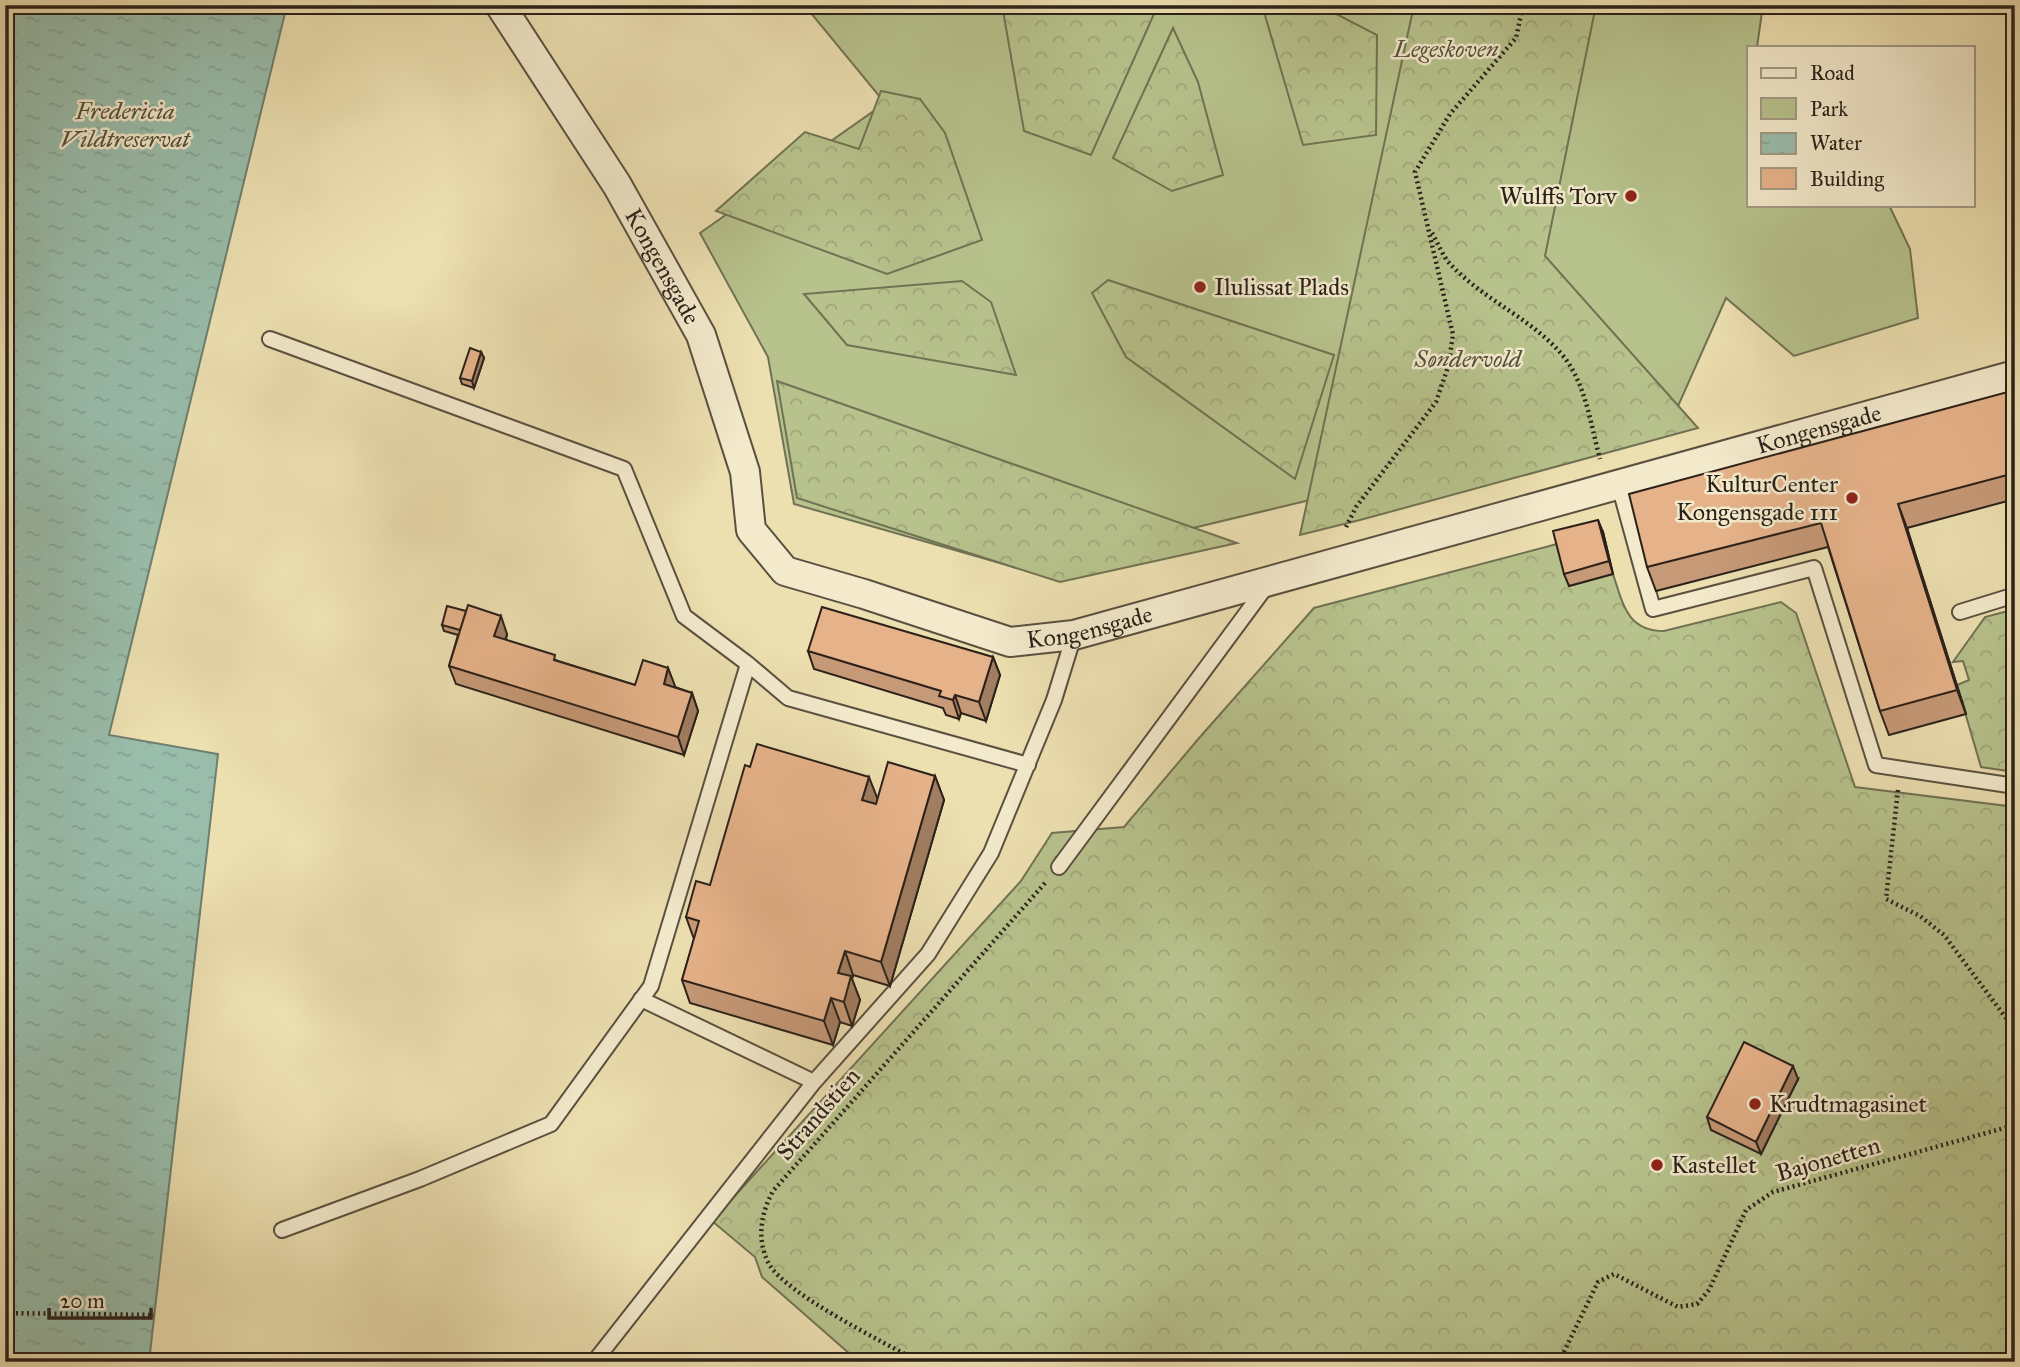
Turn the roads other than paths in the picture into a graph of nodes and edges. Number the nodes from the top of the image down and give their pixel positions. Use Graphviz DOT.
graph roads {
  1 [pos="500,5"];
  2 [pos="270,339"];
  3 [pos="2015,375"];
  4 [pos="1613,487"];
  5 [pos="1268,583"];
  6 [pos="2015,595"];
  7 [pos="1959,612"];
  8 [pos="1074,635"];
  9 [pos="748,664"];
  10 [pos="1027,765"];
  11 [pos="2015,786"];
  12 [pos="1059,867"];
  13 [pos="641,999"];
  14 [pos="814,1082"];
  15 [pos="282,1230"];
  16 [pos="594,1362"];
  1 -- 8 [label="street, Kongensgade"];
  2 -- 9 [label="lane"];
  3 -- 4 [label="street, Kongensgade"];
  4 -- 5 [label="street, Kongensgade"];
  4 -- 11 [label="lane"];
  5 -- 8 [label="street, Kongensgade"];
  5 -- 12 [label="lane"];
  6 -- 7 [label="lane"];
  8 -- 10 [label="lane"];
  9 -- 10 [label="lane"];
  9 -- 13 [label="lane"];
  10 -- 14 [label="lane"];
  13 -- 14 [label="lane"];
  13 -- 15 [label="lane"];
  14 -- 16 [label="lane"];
}
